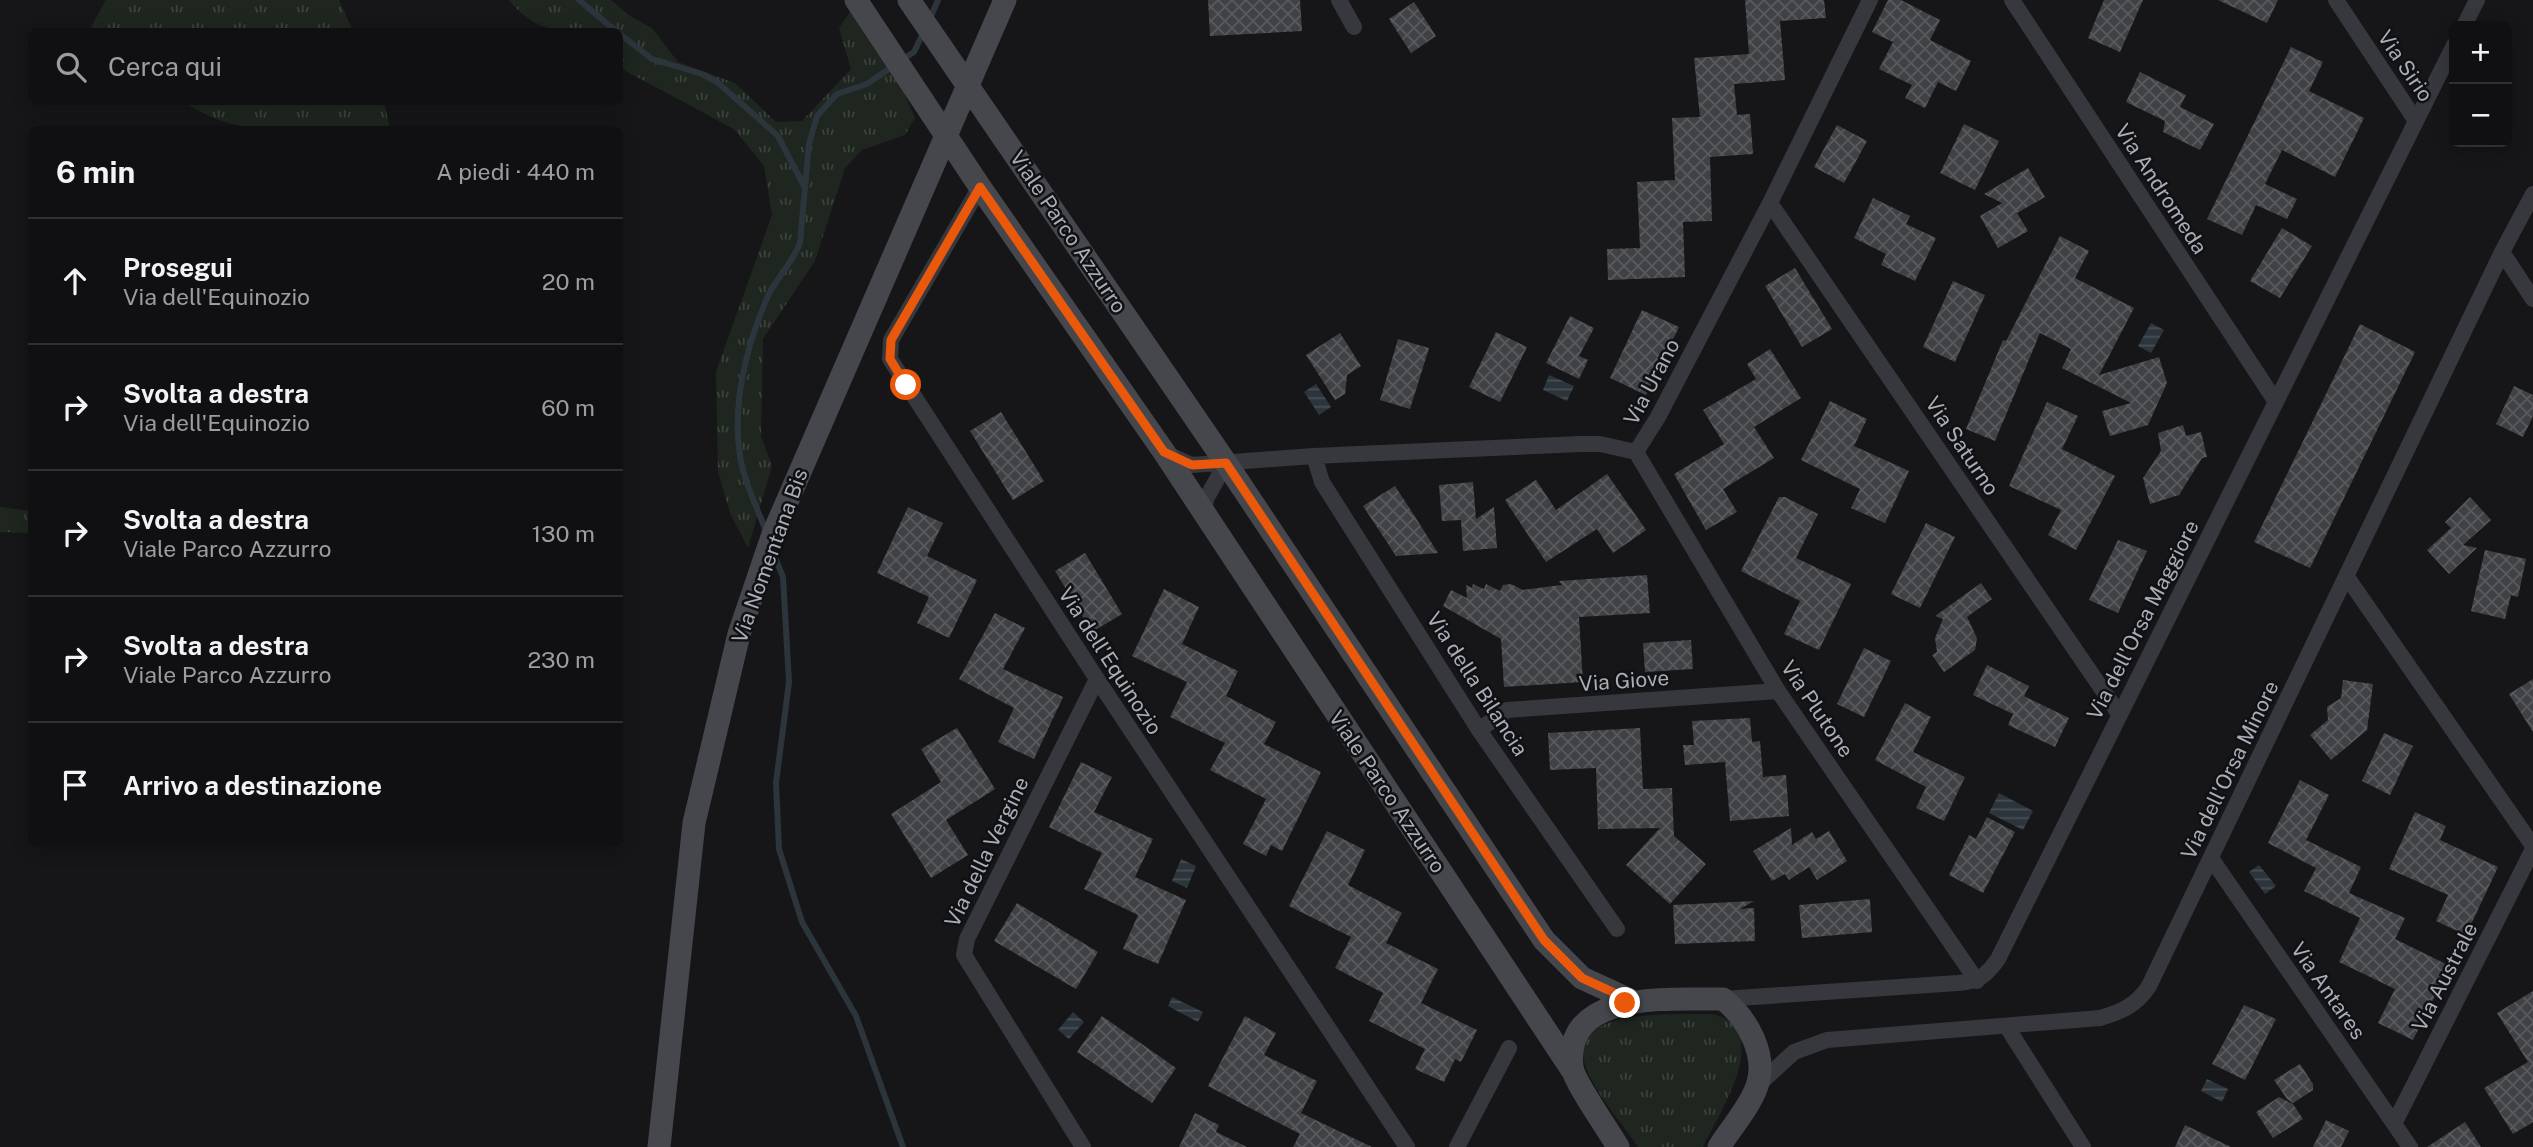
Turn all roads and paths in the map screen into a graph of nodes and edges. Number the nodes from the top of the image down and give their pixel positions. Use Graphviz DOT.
graph roads {
  1 [pos="856,0"];
  2 [pos="1005,0"];
  3 [pos="1339,0"];
  4 [pos="1870,0"];
  5 [pos="2012,0"];
  6 [pos="2336,0"];
  7 [pos="2477,0"];
  8 [pos="921,17"];
  9 [pos="2466,21"];
  10 [pos="1354,27"];
  11 [pos="2449,55"];
  12 [pos="2416,121"];
  13 [pos="980,187"];
  14 [pos="2533,194"];
  15 [pos="1770,203"];
  16 [pos="2502,252"];
  17 [pos="2533,299"];
  18 [pos="2276,402"];
  19 [pos="1164,452"];
  20 [pos="1636,452"];
  21 [pos="1314,456"];
  22 [pos="1226,463"];
  23 [pos="1204,514"];
  24 [pos="2347,577"];
  25 [pos="1097,679"];
  26 [pos="1778,691"];
  27 [pos="2119,714"];
  28 [pos="1479,730"];
  29 [pos="2533,847"];
  30 [pos="2211,858"];
  31 [pos="1617,929"];
  32 [pos="1977,981"];
  33 [pos="1723,999"];
  34 [pos="1632,1001"];
  35 [pos="2007,1027"];
  36 [pos="1509,1048"];
  37 [pos="1572,1070"];
  38 [pos="1757,1086"];
  39 [pos="2394,1124"];
  40 [pos="659,1147"];
  41 [pos="1083,1147"];
  42 [pos="1407,1147"];
  43 [pos="1457,1147"];
  44 [pos="1618,1147"];
  45 [pos="1719,1147"];
  46 [pos="2083,1147"];
  47 [pos="2410,1147"];
  1 -- 13 [label="street, Viale Parco Azzurro"];
  2 -- 40 [label="street, Via Nomentana Bis"];
  3 -- 10 [label="street"];
  4 -- 15 [label="street, Via Urano"];
  5 -- 18 [label="street, Via Andromeda"];
  6 -- 12 [label="street, Via Sirio"];
  7 -- 9 [label="street"];
  8 -- 22 [label="street, Viale Parco Azzurro"];
  11 -- 12 [label="street, Via dell'Orsa Maggiore"];
  12 -- 18 [label="street, Via dell'Orsa Maggiore"];
  13 -- 19 [label="street, Viale Parco Azzurro"];
  13 -- 25 [label="street, Via dell'Equinozio"];
  14 -- 16 [label="street, Via dell'Orsa Minore"];
  15 -- 20 [label="street, Via Urano"];
  15 -- 27 [label="street, Via Saturno"];
  16 -- 17 [label="street"];
  16 -- 24 [label="street, Via dell'Orsa Minore"];
  18 -- 27 [label="street, Via dell'Orsa Maggiore"];
  19 -- 22 [label="street"];
  19 -- 23 [label="street, Viale Parco Azzurro"];
  20 -- 21 [label="street, Via Urano"];
  20 -- 26 [label="street, Via Plutone"];
  21 -- 22 [label="street, Via Urano"];
  21 -- 28 [label="street, Via della Bilancia"];
  22 -- 23 [label="street"];
  22 -- 34 [label="street, Viale Parco Azzurro"];
  23 -- 37 [label="street, Viale Parco Azzurro"];
  24 -- 29 [label="street"];
  24 -- 30 [label="street, Via dell'Orsa Minore"];
  25 -- 41 [label="street, Via della Vergine"];
  25 -- 42 [label="street, Via dell'Equinozio"];
  26 -- 28 [label="street, Via Giove"];
  26 -- 32 [label="street, Via Plutone"];
  27 -- 32 [label="street, Via dell'Orsa Maggiore"];
  28 -- 31 [label="street, Via della Bilancia"];
  29 -- 39 [label="street, Via Australe"];
  30 -- 35 [label="street, Via dell'Orsa Minore"];
  30 -- 39 [label="street, Via Antares"];
  32 -- 33 [label="street"];
  33 -- 34 [label="street, Viale Parco Azzurro"];
  33 -- 38 [label="street"];
  34 -- 37 [label="street, Viale Parco Azzurro"];
  35 -- 38 [label="street, Via dell'Orsa Minore"];
  35 -- 46 [label="street"];
  36 -- 43 [label="street"];
  37 -- 44 [label="street, Viale Parco Azzurro"];
  38 -- 45 [label="street"];
  39 -- 47 [label="street, Via Antares"];
}
